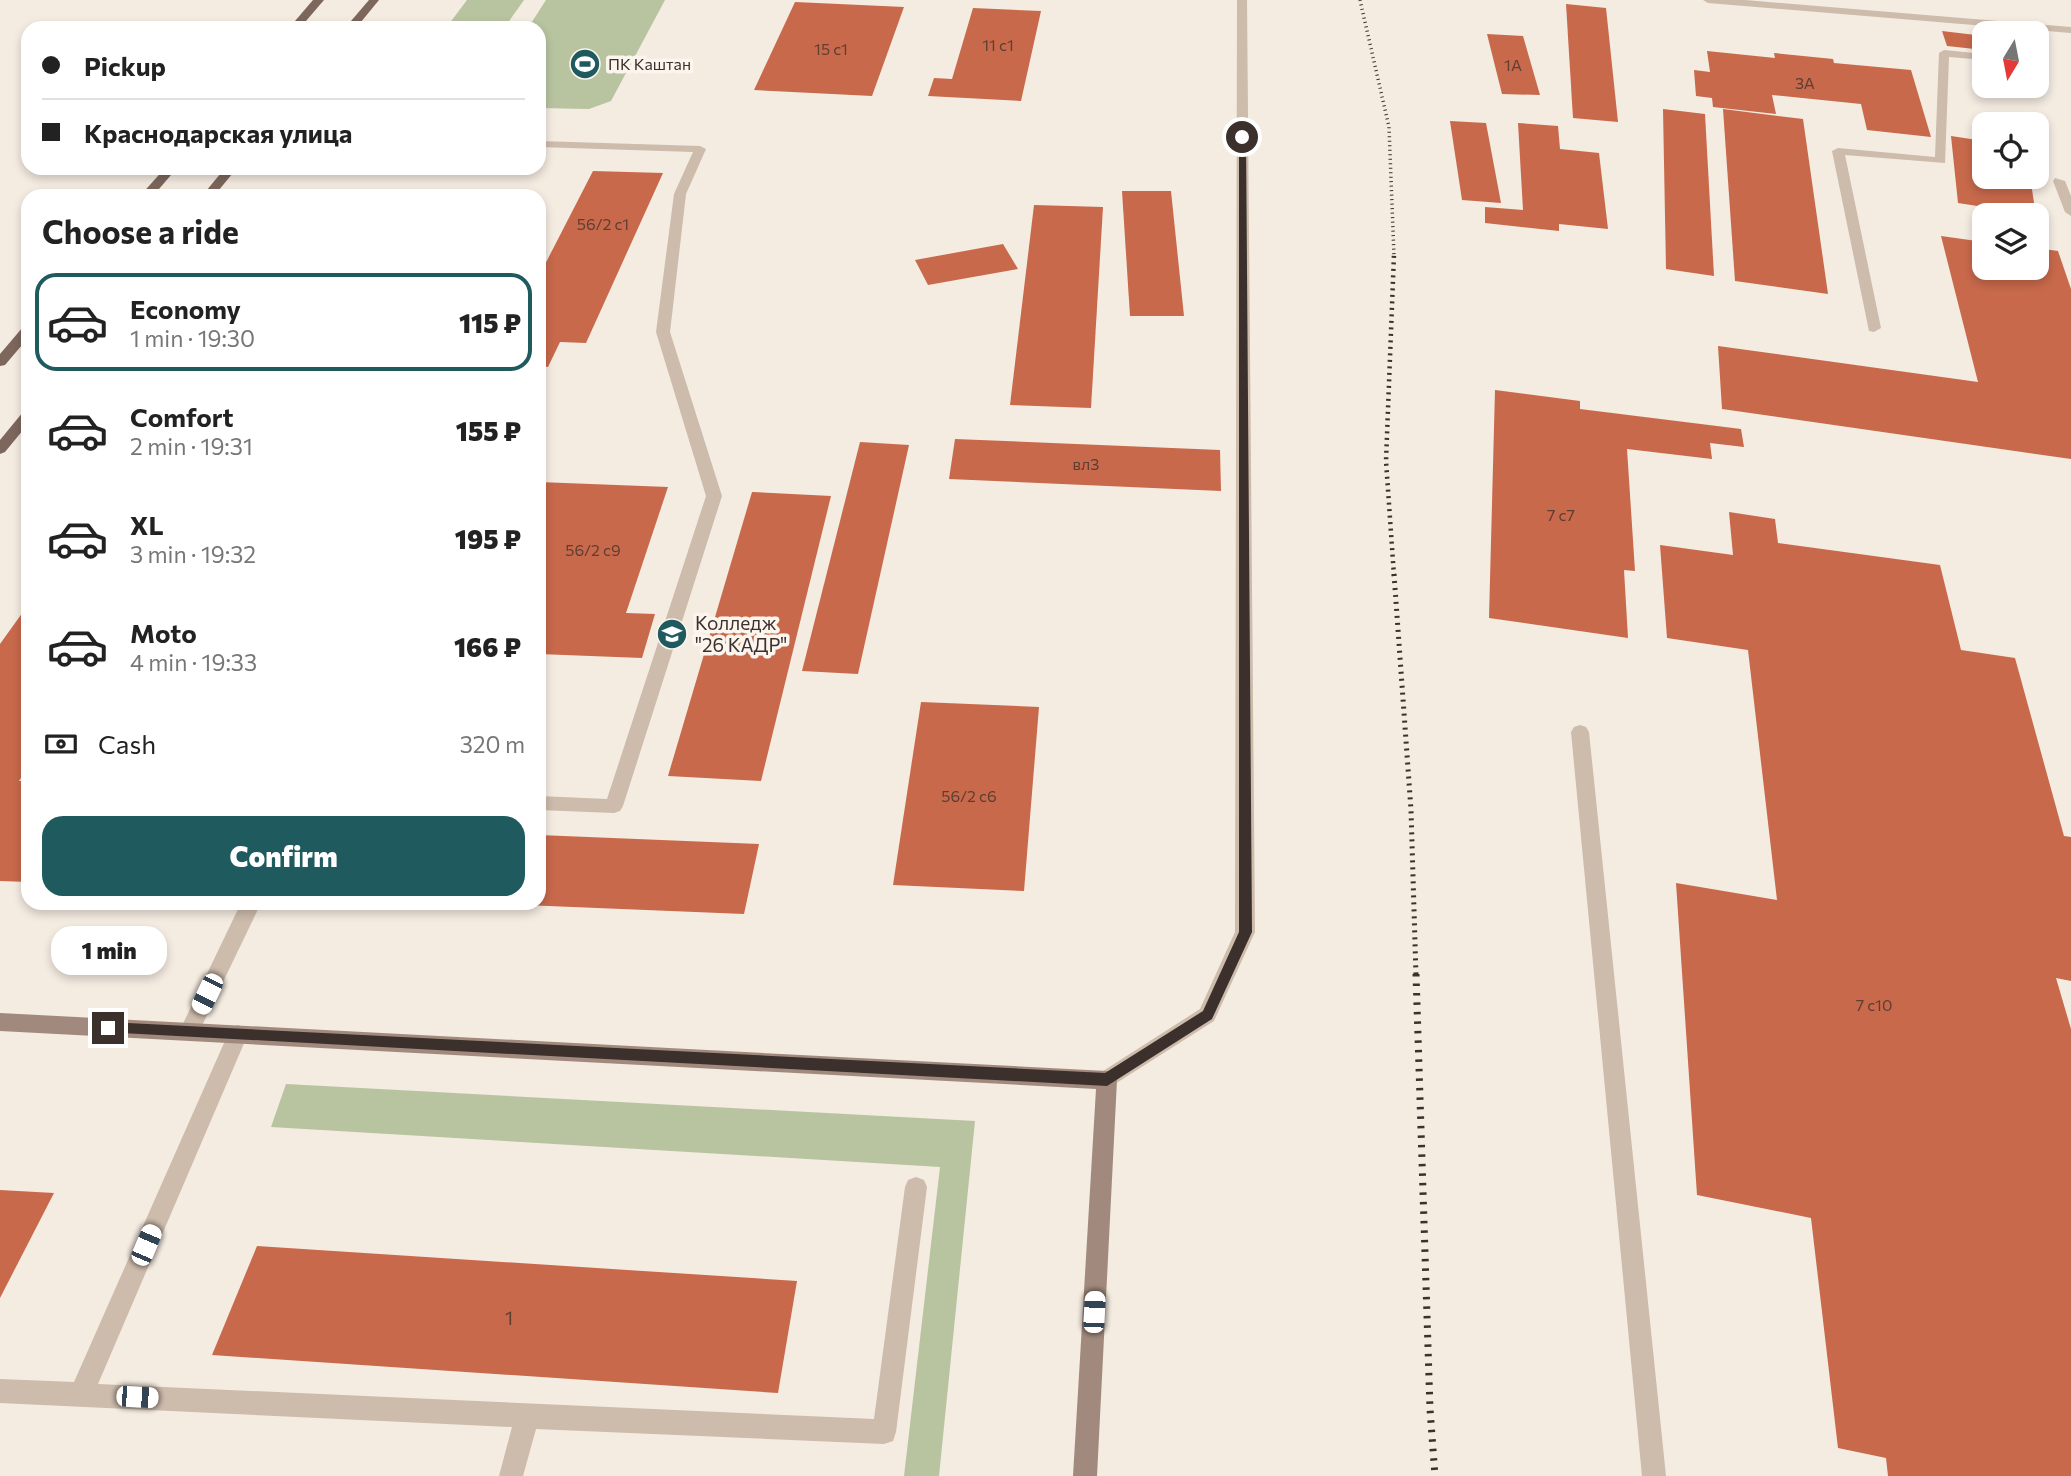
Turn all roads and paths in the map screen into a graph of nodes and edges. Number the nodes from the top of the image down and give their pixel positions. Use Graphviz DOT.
graph roads {
  1 [pos="319,0"];
  2 [pos="374,0"];
  3 [pos="1242,0"];
  4 [pos="1708,0"];
  5 [pos="301,21"];
  6 [pos="356,21"];
  7 [pos="1972,25"];
  8 [pos="2049,30"];
  9 [pos="2071,30"];
  10 [pos="1972,56"];
  11 [pos="546,144"];
  12 [pos="165,175"];
  13 [pos="225,175"];
  14 [pos="2059,181"];
  15 [pos="152,189"];
  16 [pos="214,189"];
  17 [pos="2071,212"];
  18 [pos="1874,328"];
  19 [pos="21,338"];
  20 [pos="0,362"];
  21 [pos="21,424"];
  22 [pos="0,449"];
  23 [pos="1580,732"];
  24 [pos="546,803"];
  25 [pos="248,910"];
  26 [pos="0,1022"];
  27 [pos="189,1032"];
  28 [pos="238,1034"];
  29 [pos="1107,1080"];
  30 [pos="916,1187"];
  31 [pos="0,1391"];
  32 [pos="81,1395"];
  33 [pos="527,1416"];
  34 [pos="511,1476"];
  35 [pos="1085,1476"];
  36 [pos="1654,1476"];
  1 -- 5 [label="main road"];
  2 -- 6 [label="main road"];
  3 -- 29 [label="street"];
  4 -- 7 [label="street"];
  8 -- 9 [label="street"];
  10 -- 18 [label="street"];
  11 -- 24 [label="street"];
  12 -- 15 [label="main road"];
  13 -- 16 [label="main road"];
  14 -- 17 [label="street"];
  19 -- 20 [label="main road"];
  21 -- 22 [label="main road"];
  23 -- 36 [label="street"];
  25 -- 27 [label="street"];
  26 -- 27 [label="main road"];
  27 -- 28 [label="main road"];
  28 -- 29 [label="main road"];
  28 -- 32 [label="street"];
  29 -- 35 [label="main road"];
  30 -- 33 [label="street"];
  31 -- 32 [label="street"];
  32 -- 33 [label="street"];
  33 -- 34 [label="street"];
}
